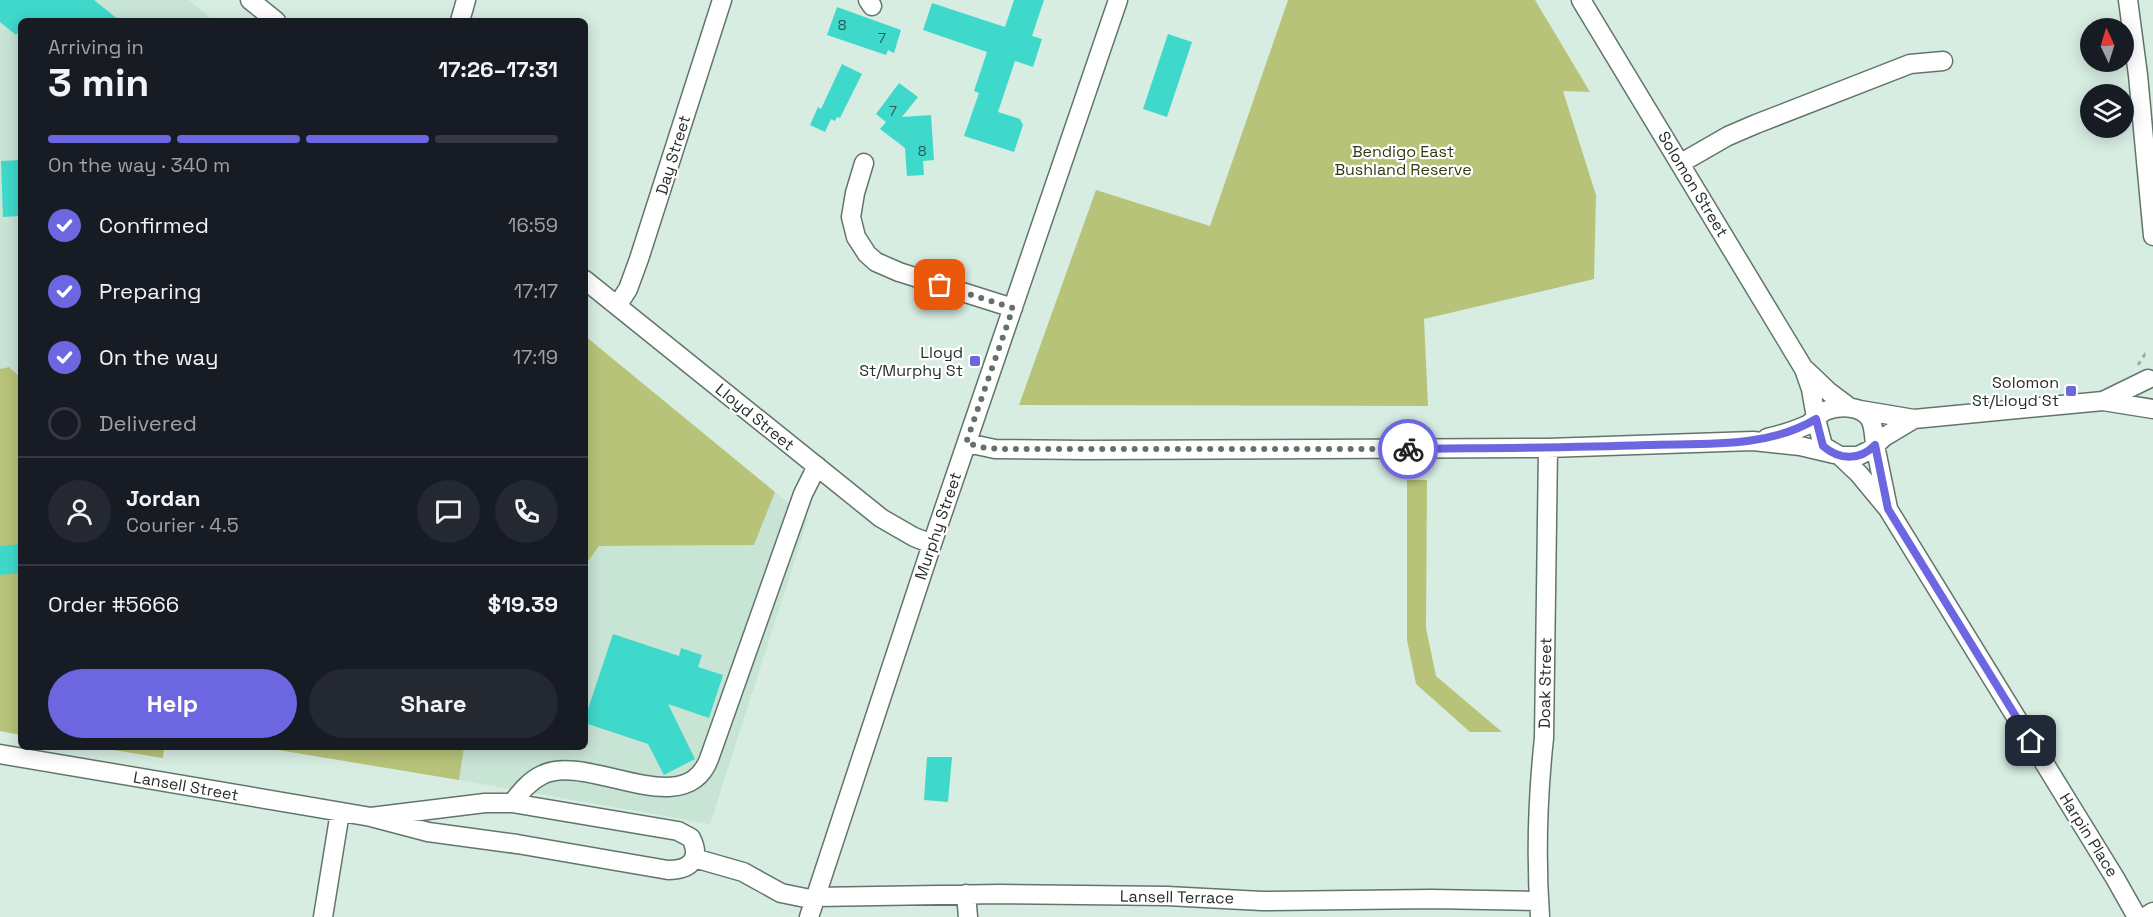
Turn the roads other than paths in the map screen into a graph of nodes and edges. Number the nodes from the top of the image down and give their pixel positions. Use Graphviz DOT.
graph roads {
  1 [pos="250,0"];
  2 [pos="466,0"];
  3 [pos="722,0"];
  4 [pos="1118,0"];
  5 [pos="1581,0"];
  6 [pos="2128,0"];
  7 [pos="272,18"];
  8 [pos="461,18"];
  9 [pos="1942,61"];
  10 [pos="864,163"];
  11 [pos="1681,163"];
  12 [pos="2153,236"];
  13 [pos="588,282"];
  14 [pos="617,306"];
  15 [pos="1013,308"];
  16 [pos="1804,369"];
  17 [pos="2151,374"];
  18 [pos="2103,401"];
  19 [pos="2153,407"];
  20 [pos="1855,409"];
  21 [pos="1816,419"];
  22 [pos="1914,419"];
  23 [pos="1753,441"];
  24 [pos="966,443"];
  25 [pos="1875,445"];
  26 [pos="1548,448"];
  27 [pos="1837,455"];
  28 [pos="817,466"];
  29 [pos="1888,509"];
  30 [pos="932,544"];
  31 [pos="0,754"];
  32 [pos="512,803"];
  33 [pos="340,812"];
  34 [pos="371,817"];
  35 [pos="694,858"];
  36 [pos="966,894"];
  37 [pos="813,905"];
  38 [pos="1539,909"];
  39 [pos="2153,912"];
  40 [pos="323,917"];
  41 [pos="968,917"];
  42 [pos="2137,917"];
  43 [pos="2145,917"];
  1 -- 7 [label="street"];
  2 -- 8 [label="street"];
  3 -- 14 [label="street, Day Street"];
  4 -- 15 [label="street, Murphy Street"];
  5 -- 11 [label="street, Solomon Street"];
  6 -- 12 [label="street"];
  9 -- 11 [label="street"];
  10 -- 15 [label="street"];
  11 -- 16 [label="street, Solomon Street"];
  13 -- 14 [label="street, Lloyd Street"];
  14 -- 28 [label="street, Lloyd Street"];
  15 -- 24 [label="street, Murphy Street"];
  16 -- 20 [label="street, Solomon Street"];
  16 -- 21 [label="street, Solomon Street"];
  17 -- 18 [label="street"];
  17 -- 19 [label="street"];
  18 -- 19 [label="street"];
  18 -- 22 [label="street"];
  20 -- 21 [label="street"];
  20 -- 22 [label="street"];
  20 -- 25 [label="street"];
  21 -- 23 [label="street"];
  21 -- 27 [label="street"];
  22 -- 25 [label="street"];
  23 -- 26 [label="street"];
  23 -- 27 [label="street"];
  24 -- 26 [label="street"];
  24 -- 30 [label="street, Murphy Street"];
  25 -- 27 [label="street"];
  25 -- 29 [label="street, Harpin Place"];
  26 -- 38 [label="street, Doak Street"];
  27 -- 29 [label="street, Harpin Place"];
  28 -- 30 [label="street, Lloyd Street"];
  28 -- 32 [label="street"];
  29 -- 42 [label="street, Harpin Place"];
  30 -- 37 [label="street, Murphy Street"];
  31 -- 33 [label="street, Lansell Street"];
  32 -- 34 [label="street, Lansell Street"];
  32 -- 35 [label="street, Lansell Street"];
  33 -- 34 [label="street, Lansell Street"];
  33 -- 40 [label="street"];
  34 -- 35 [label="street, Lansell Street"];
  35 -- 37 [label="street"];
  36 -- 37 [label="street, Lansell Terrace"];
  36 -- 38 [label="street, Lansell Terrace"];
  36 -- 41 [label="street"];
  39 -- 43 [label="street"];
}
